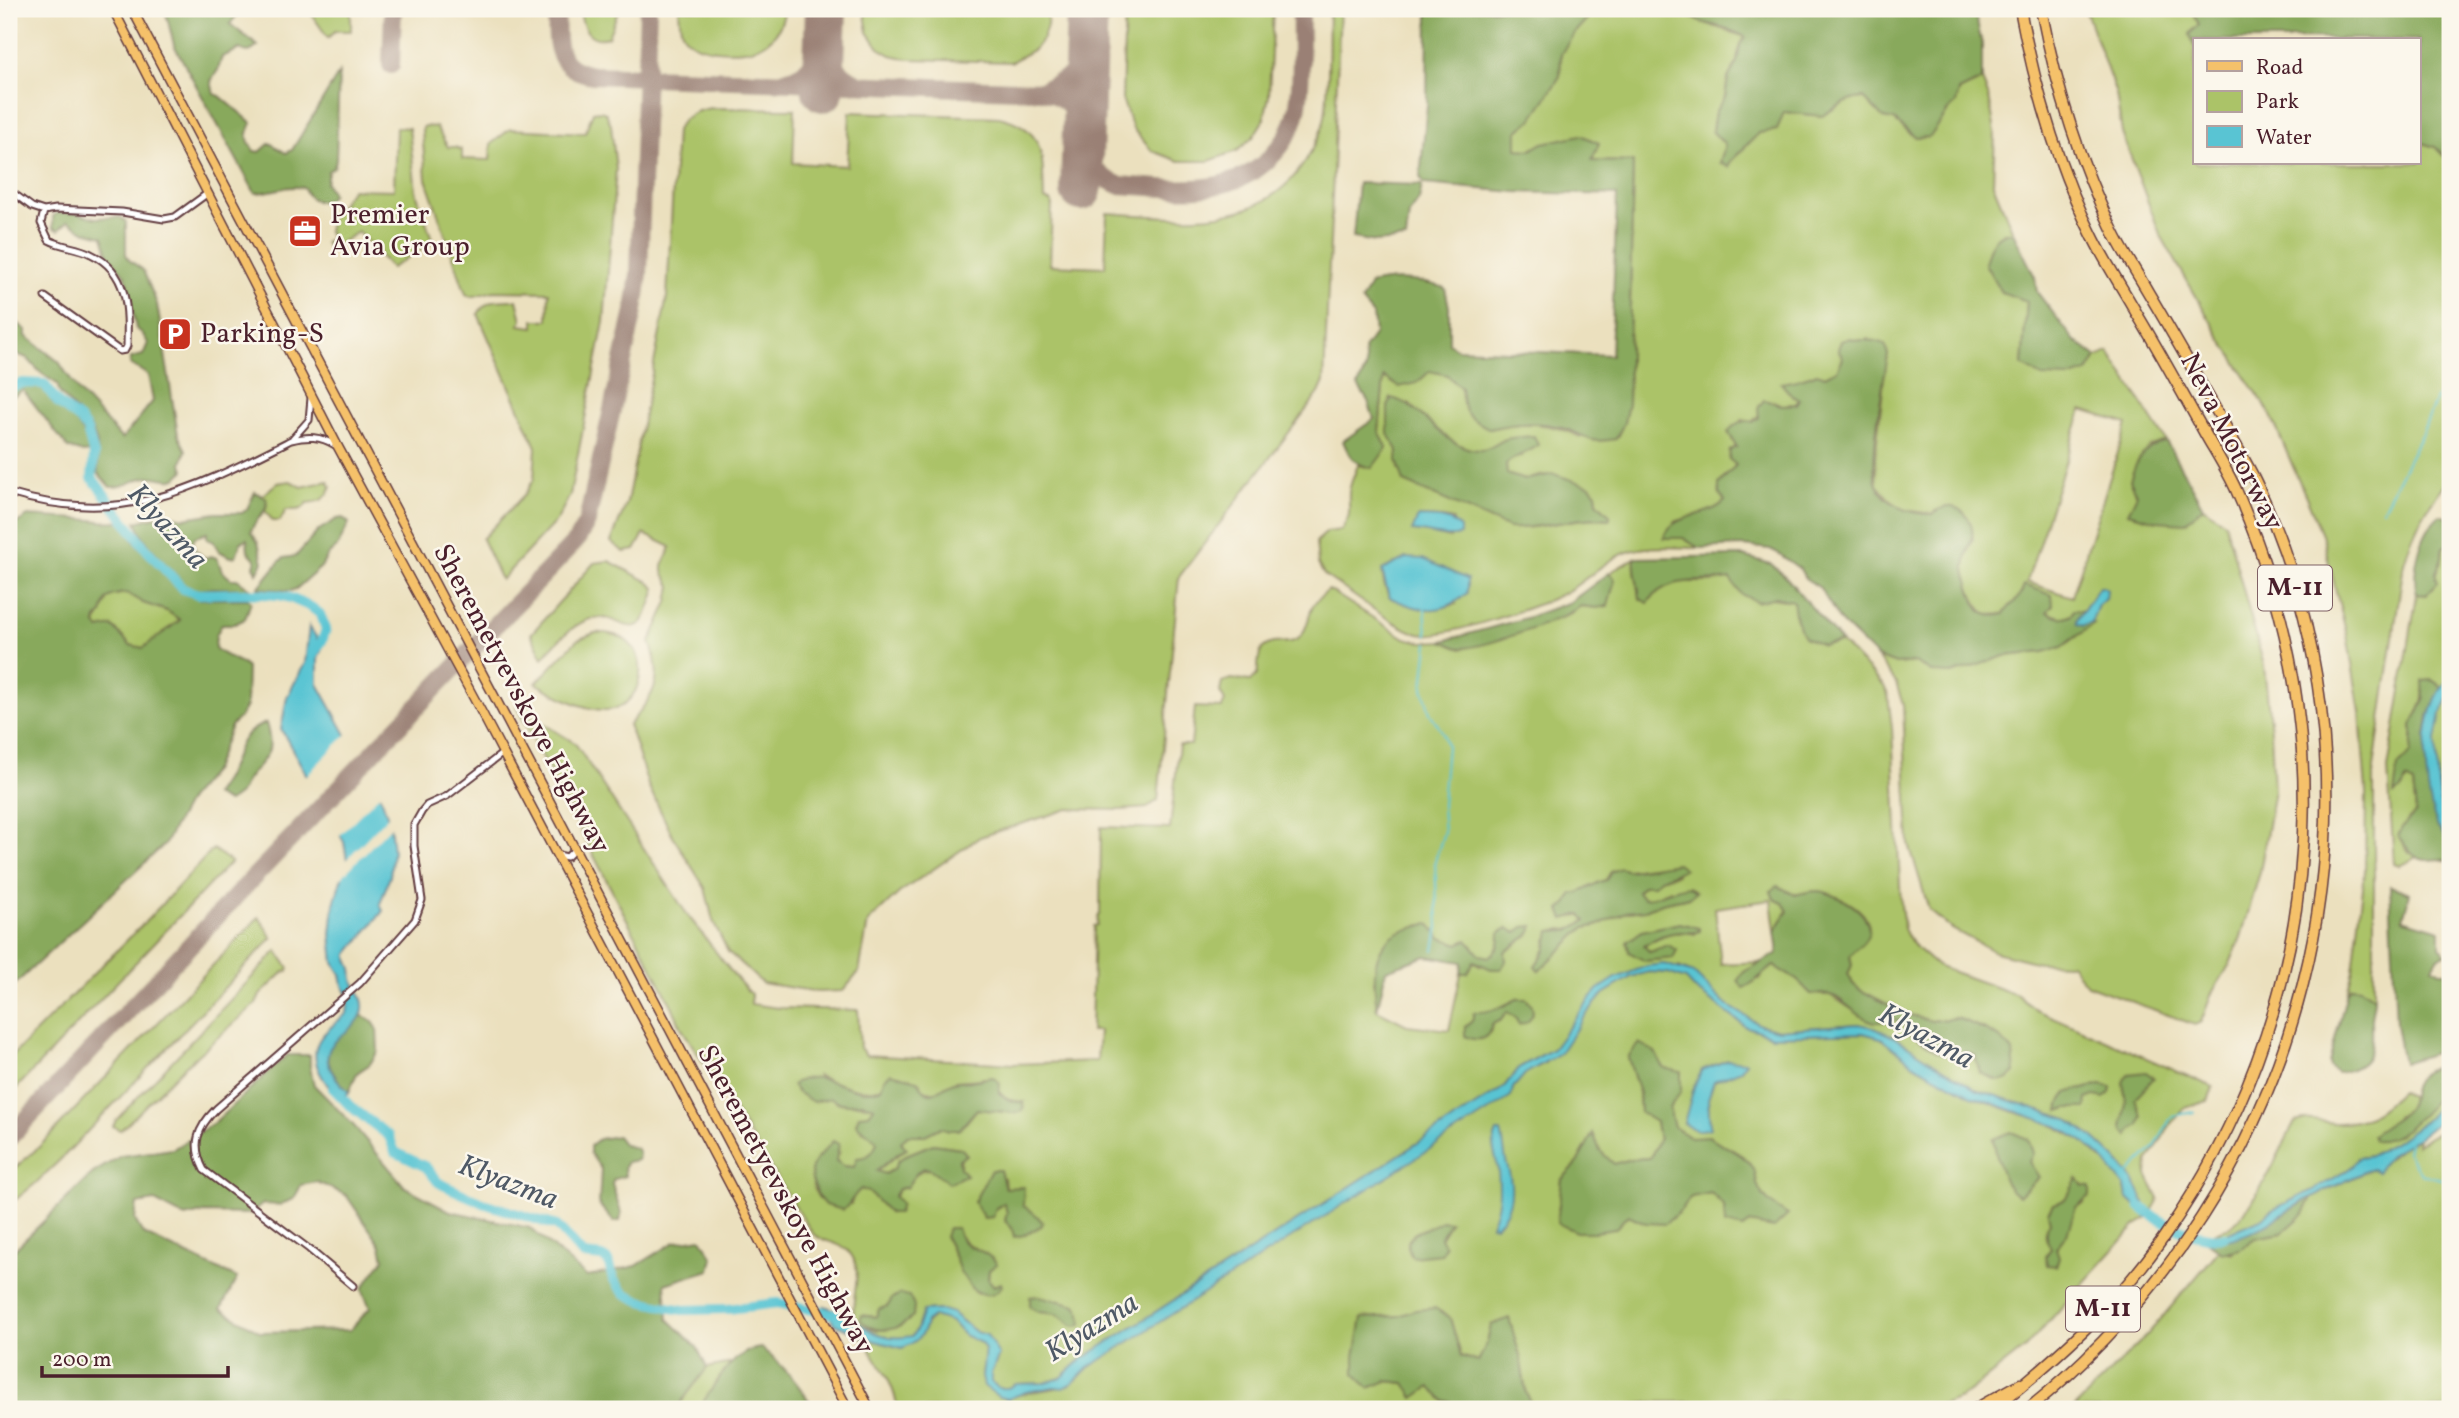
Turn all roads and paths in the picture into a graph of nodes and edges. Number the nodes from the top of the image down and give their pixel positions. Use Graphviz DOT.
graph roads {
  1 [pos="113,9"];
  2 [pos="132,9"];
  3 [pos="2020,9"];
  4 [pos="2041,9"];
  5 [pos="9,190"];
  6 [pos="208,193"];
  7 [pos="44,211"];
  8 [pos="45,297"];
  9 [pos="310,394"];
  10 [pos="291,440"];
  11 [pos="337,445"];
  12 [pos="9,493"];
  13 [pos="503,752"];
  14 [pos="572,843"];
  15 [pos="556,853"];
  16 [pos="353,1286"];
  17 [pos="2038,1374"];
  18 [pos="848,1409"];
  19 [pos="870,1409"];
  20 [pos="1973,1409"];
  21 [pos="1993,1409"];
  22 [pos="2028,1409"];
  1 -- 6 [label="main road, Sheremetyevskoye Highway"];
  2 -- 14 [label="main road, Sheremetyevskoye Highway"];
  3 -- 17 [label="highway, Neva Motorway / М-11"];
  4 -- 22 [label="highway, Neva Motorway / М-11"];
  5 -- 7 [label="street"];
  6 -- 7 [label="street"];
  6 -- 9 [label="main road, Sheremetyevskoye Highway"];
  7 -- 8 [label="street"];
  9 -- 10 [label="street"];
  9 -- 11 [label="main road, Sheremetyevskoye Highway"];
  10 -- 11 [label="street"];
  10 -- 12 [label="street"];
  11 -- 13 [label="main road, Sheremetyevskoye Highway"];
  13 -- 15 [label="main road, Sheremetyevskoye Highway"];
  13 -- 16 [label="street"];
  14 -- 15 [label="street"];
  14 -- 19 [label="main road, Sheremetyevskoye Highway"];
  15 -- 18 [label="main road, Sheremetyevskoye Highway"];
  17 -- 20 [label="main road, М-11"];
  17 -- 21 [label="highway, Neva Motorway / М-11"];
}
